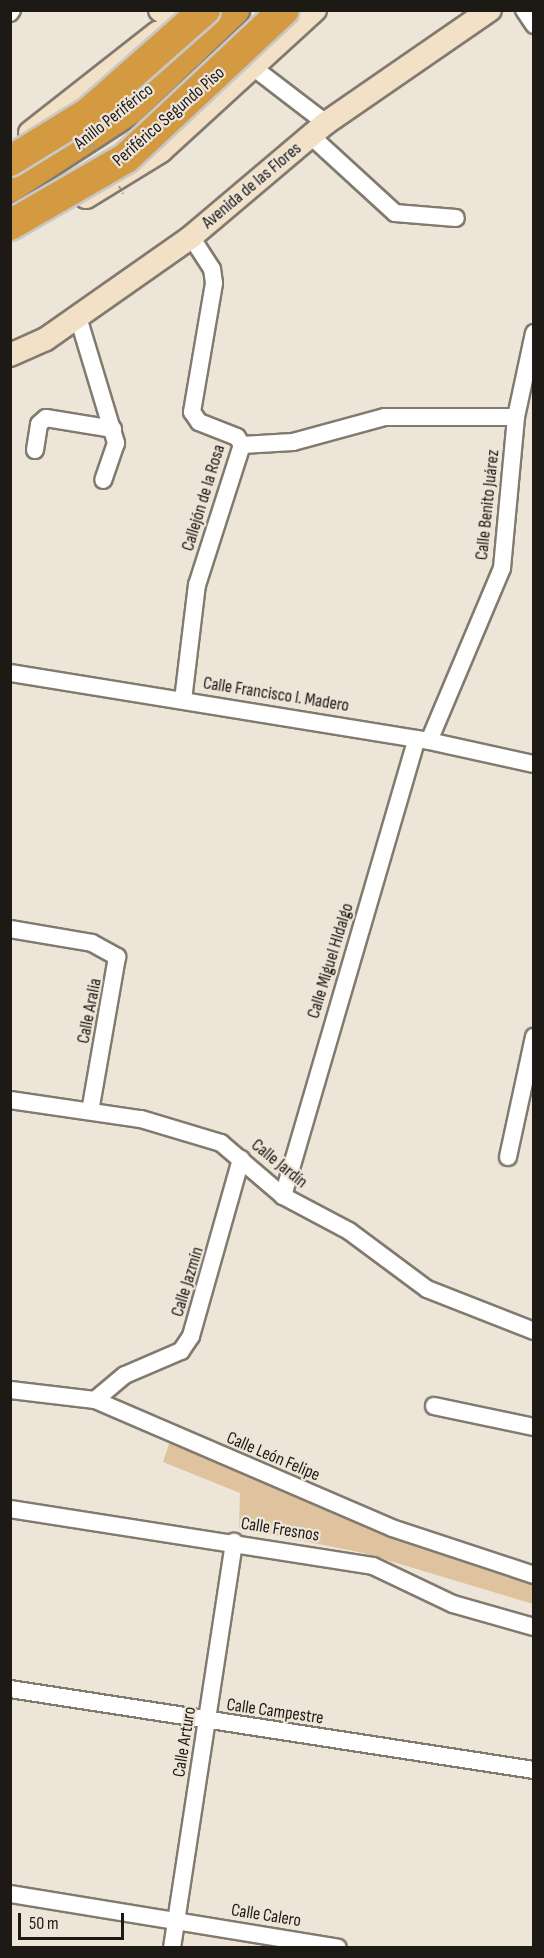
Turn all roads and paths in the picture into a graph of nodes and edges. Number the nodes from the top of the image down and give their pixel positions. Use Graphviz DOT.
graph roads {
  1 [pos="205,10"];
  2 [pos="234,10"];
  3 [pos="266,10"];
  4 [pos="284,10"];
  5 [pos="315,10"];
  6 [pos="490,10"];
  7 [pos="524,10"];
  8 [pos="172,14"];
  9 [pos="534,26"];
  10 [pos="254,68"];
  11 [pos="318,130"];
  12 [pos="77,142"];
  13 [pos="10,145"];
  14 [pos="99,154"];
  15 [pos="10,161"];
  16 [pos="117,184"];
  17 [pos="10,187"];
  18 [pos="123,194"];
  19 [pos="10,212"];
  20 [pos="456,218"];
  21 [pos="10,225"];
  22 [pos="10,237"];
  23 [pos="191,237"];
  24 [pos="78,317"];
  25 [pos="534,333"];
  26 [pos="10,355"];
  27 [pos="516,417"];
  28 [pos="113,429"];
  29 [pos="242,445"];
  30 [pos="35,450"];
  31 [pos="103,480"];
  32 [pos="10,673"];
  33 [pos="183,700"];
  34 [pos="423,740"];
  35 [pos="534,764"];
  36 [pos="10,929"];
  37 [pos="534,1037"];
  38 [pos="10,1100"];
  39 [pos="90,1111"];
  40 [pos="508,1157"];
  41 [pos="241,1159"];
  42 [pos="283,1196"];
  43 [pos="534,1331"];
  44 [pos="10,1390"];
  45 [pos="95,1400"];
  46 [pos="434,1406"];
  47 [pos="534,1427"];
  48 [pos="10,1509"];
  49 [pos="234,1542"];
  50 [pos="529,1570"];
  51 [pos="534,1627"];
  52 [pos="10,1689"];
  53 [pos="208,1722"];
  54 [pos="534,1770"];
  55 [pos="10,1894"];
  56 [pos="176,1921"];
  57 [pos="172,1947"];
  58 [pos="338,1947"];
  1 -- 15 [label="highway, bridge"];
  2 -- 17 [label="highway, Anillo Periférico"];
  3 -- 19 [label="highway, Anillo Periférico"];
  4 -- 21 [label="highway, Periférico Segundo Piso, bridge"];
  5 -- 10 [label="main road"];
  6 -- 11 [label="main road, Avenida de las Flores"];
  7 -- 9 [label="street"];
  8 -- 13 [label="main road"];
  10 -- 11 [label="street"];
  10 -- 22 [label="main road"];
  11 -- 20 [label="street"];
  11 -- 23 [label="main road, Avenida de las Flores"];
  12 -- 14 [label="path, bridge"];
  16 -- 18 [label="path, bridge"];
  23 -- 24 [label="main road, Avenida de las Flores"];
  23 -- 29 [label="street, Callejón de la Rosa"];
  24 -- 26 [label="main road, Avenida de las Flores"];
  24 -- 28 [label="street"];
  25 -- 27 [label="street, Calle Benito Juárez"];
  27 -- 29 [label="street"];
  27 -- 34 [label="street, Calle Benito Juárez"];
  28 -- 30 [label="street"];
  28 -- 31 [label="street"];
  29 -- 33 [label="street, Callejón de la Rosa"];
  32 -- 33 [label="street, Calle Francisco I. Madero"];
  33 -- 34 [label="street, Calle Francisco I. Madero"];
  34 -- 35 [label="street, Calle Francisco I. Madero"];
  34 -- 42 [label="street, Calle Miguel HIdalgo"];
  36 -- 39 [label="street, Calle Aralia"];
  37 -- 40 [label="street"];
  38 -- 39 [label="street, Calle Jardín"];
  39 -- 41 [label="street, Calle Jardín"];
  41 -- 42 [label="street, Calle Jardín"];
  41 -- 45 [label="street, Calle Jazmín"];
  42 -- 43 [label="street, Calle Jardín"];
  44 -- 45 [label="street, Calle León Felipe"];
  45 -- 50 [label="street, Calle León Felipe"];
  46 -- 47 [label="street"];
  48 -- 49 [label="street, Calle Fresnos"];
  49 -- 51 [label="street, Calle Fresnos"];
  49 -- 53 [label="street, Calle Arturo"];
  52 -- 53 [label="street, Calle Campestre"];
  53 -- 54 [label="street, Calle Campestre"];
  53 -- 56 [label="street, Calle Arturo"];
  55 -- 56 [label="street, Calle Calero"];
  56 -- 57 [label="street, Calle Arturo"];
  56 -- 58 [label="street, Calle Calero"];
}
